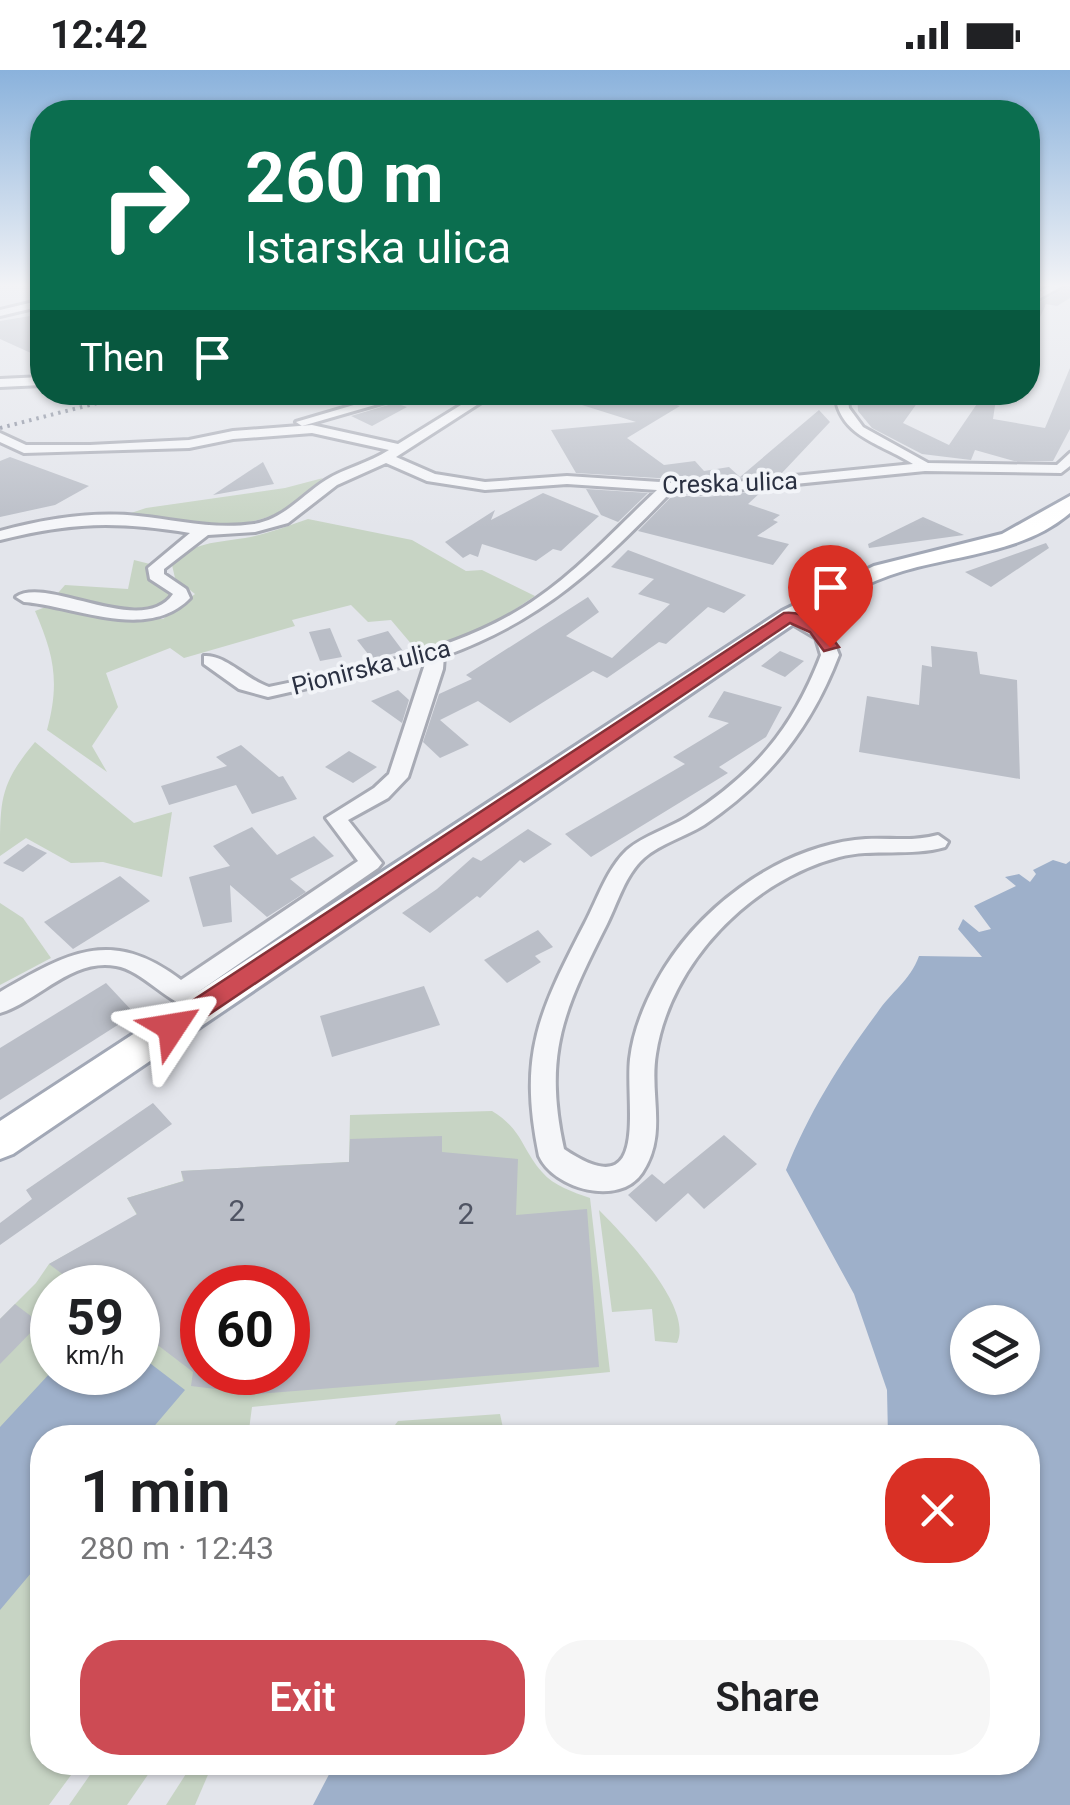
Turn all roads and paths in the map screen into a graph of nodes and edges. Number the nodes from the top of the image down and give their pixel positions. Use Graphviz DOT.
graph roads {
  1 [pos="30,383"];
  2 [pos="0,385"];
  3 [pos="365,405"];
  4 [pos="471,405"];
  5 [pos="840,405"];
  6 [pos="290,425"];
  7 [pos="0,437"];
  8 [pos="401,449"];
  9 [pos="1070,457"];
  10 [pos="386,458"];
  11 [pos="925,467"];
  12 [pos="666,489"];
  13 [pos="1070,502"];
  14 [pos="205,531"];
  15 [pos="0,536"];
  16 [pos="24,597"];
  17 [pos="790,616"];
  18 [pos="435,655"];
  19 [pos="210,660"];
  20 [pos="938,842"];
  21 [pos="191,1000"];
  22 [pos="0,1004"];
  23 [pos="0,1142"];
  1 -- 2 [label="street"];
  3 -- 6 [label="street"];
  4 -- 8 [label="street"];
  5 -- 11 [label="street"];
  7 -- 8 [label="street"];
  8 -- 10 [label="street"];
  9 -- 11 [label="street, Creska ulica"];
  10 -- 12 [label="street, Creska ulica"];
  10 -- 14 [label="street"];
  11 -- 12 [label="street, Creska ulica"];
  12 -- 18 [label="street, Pionirska ulica"];
  13 -- 17 [label="main road"];
  14 -- 15 [label="street"];
  14 -- 16 [label="street"];
  17 -- 20 [label="street"];
  17 -- 21 [label="main road"];
  18 -- 19 [label="street, Pionirska ulica"];
  18 -- 21 [label="street"];
  21 -- 22 [label="street"];
  21 -- 23 [label="main road"];
}
